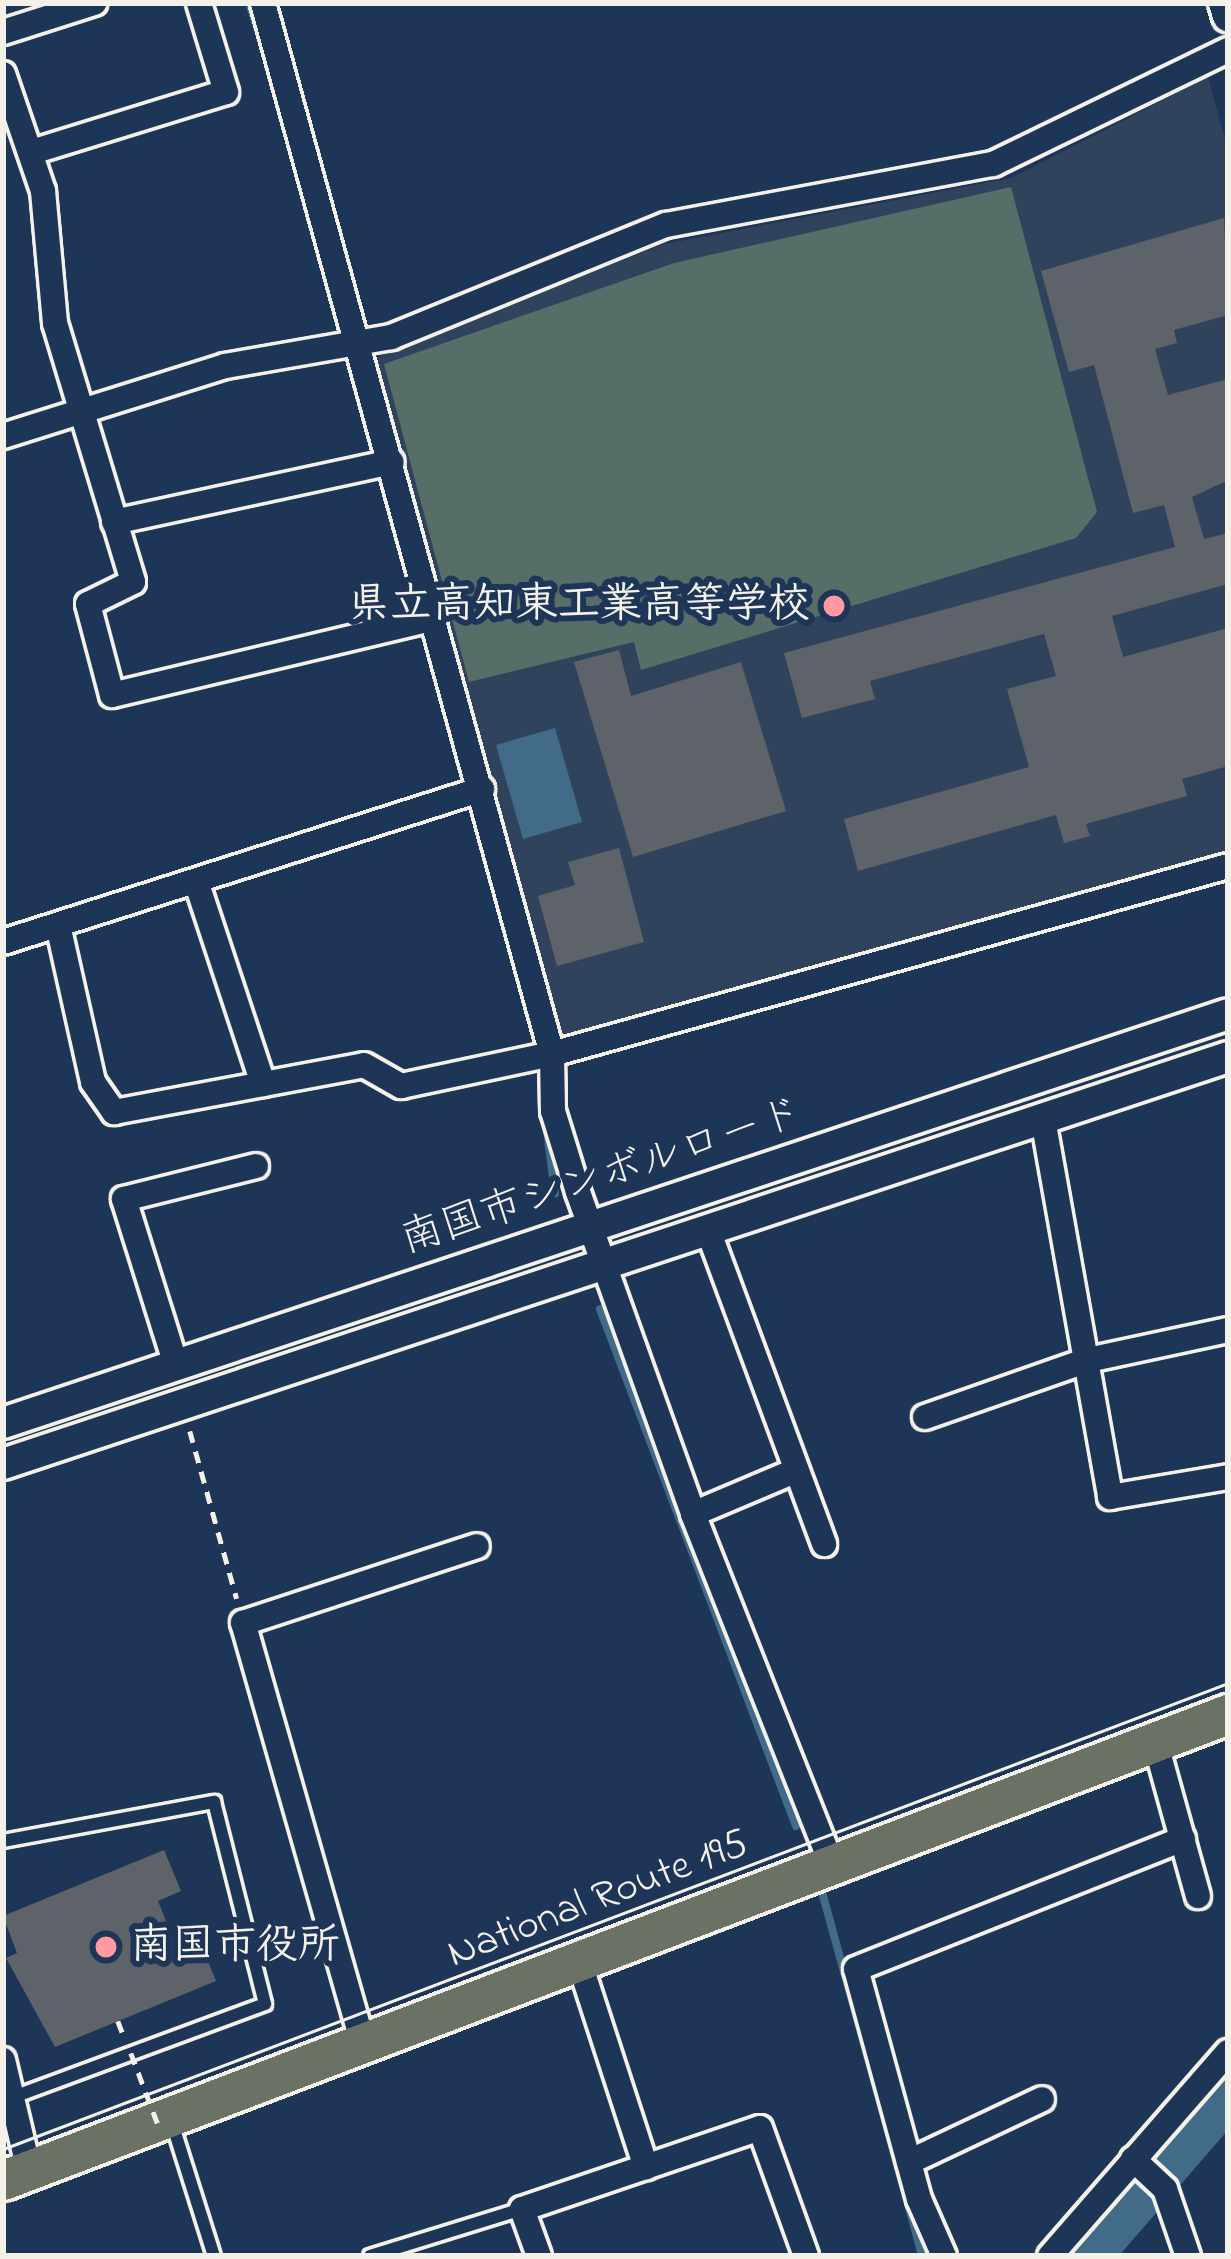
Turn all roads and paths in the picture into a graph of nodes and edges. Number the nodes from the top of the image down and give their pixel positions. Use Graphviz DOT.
graph roads {
  1 [pos="94,3"];
  2 [pos="199,3"];
  3 [pos="263,3"];
  4 [pos="1224,3"];
  5 [pos="1228,16"];
  6 [pos="3,32"];
  7 [pos="1228,50"];
  8 [pos="3,74"];
  9 [pos="32,152"];
  10 [pos="360,346"];
  11 [pos="80,410"];
  12 [pos="3,436"];
  13 [pos="392,462"];
  14 [pos="114,522"];
  15 [pos="434,617"];
  16 [pos="482,790"];
  17 [pos="1228,866"];
  18 [pos="196,881"];
  19 [pos="58,925"];
  20 [pos="3,942"];
  21 [pos="1228,1014"];
  22 [pos="552,1054"];
  23 [pos="1228,1058"];
  24 [pos="263,1084"];
  25 [pos="1043,1119"];
  26 [pos="256,1166"];
  27 [pos="590,1226"];
  28 [pos="708,1230"];
  29 [pos="602,1265"];
  30 [pos="1228,1330"];
  31 [pos="1088,1360"];
  32 [pos="176,1365"];
  33 [pos="925,1418"];
  34 [pos="187,1420"];
  35 [pos="3,1423"];
  36 [pos="3,1464"];
  37 [pos="795,1471"];
  38 [pos="1228,1477"];
  39 [pos="693,1514"];
  40 [pos="824,1544"];
  41 [pos="477,1546"];
  42 [pos="243,1622"];
  43 [pos="1228,1714"];
  44 [pos="1155,1742"];
  45 [pos="1183,1839"];
  46 [pos="3,1841"];
  47 [pos="831,1862"];
  48 [pos="1198,1896"];
  49 [pos="579,1961"];
  50 [pos="118,2021"];
  51 [pos="124,2037"];
  52 [pos="362,2040"];
  53 [pos="1228,2052"];
  54 [pos="131,2053"];
  55 [pos="3,2060"];
  56 [pos="11,2098"];
  57 [pos="1042,2099"];
  58 [pos="165,2121"];
  59 [pos="1132,2159"];
  60 [pos="909,2162"];
  61 [pos="646,2167"];
  62 [pos="16,2175"];
  63 [pos="522,2209"];
  64 [pos="1057,2254"];
  65 [pos="214,2256"];
  66 [pos="370,2256"];
  67 [pos="539,2256"];
  68 [pos="806,2256"];
  69 [pos="944,2256"];
  70 [pos="1188,2256"];
  1 -- 6 [label="street"];
  2 -- 9 [label="street"];
  3 -- 10 [label="street"];
  4 -- 5 [label="street"];
  7 -- 10 [label="street"];
  8 -- 9 [label="street"];
  9 -- 11 [label="street"];
  10 -- 11 [label="street"];
  10 -- 13 [label="street"];
  11 -- 12 [label="street"];
  11 -- 14 [label="street"];
  13 -- 14 [label="street"];
  13 -- 15 [label="street"];
  14 -- 15 [label="street"];
  15 -- 16 [label="street"];
  16 -- 18 [label="street"];
  16 -- 22 [label="street"];
  17 -- 22 [label="street"];
  18 -- 19 [label="street"];
  18 -- 24 [label="street"];
  19 -- 20 [label="street"];
  19 -- 24 [label="street"];
  21 -- 27 [label="street, 南国市シンボルロード"];
  22 -- 24 [label="street"];
  22 -- 27 [label="street"];
  23 -- 25 [label="street, 南国市シンボルロード"];
  25 -- 28 [label="street, 南国市シンボルロード"];
  25 -- 31 [label="street"];
  26 -- 32 [label="street"];
  27 -- 29 [label="street"];
  27 -- 32 [label="street, 南国市シンボルロード"];
  28 -- 29 [label="street, 南国市シンボルロード"];
  28 -- 37 [label="street"];
  29 -- 36 [label="street, 南国市シンボルロード"];
  29 -- 39 [label="street"];
  30 -- 31 [label="street"];
  31 -- 33 [label="street"];
  31 -- 38 [label="street"];
  32 -- 35 [label="street, 南国市シンボルロード"];
  34 -- 42 [label="path"];
  37 -- 39 [label="street"];
  37 -- 40 [label="street"];
  39 -- 47 [label="street"];
  41 -- 42 [label="street"];
  42 -- 52 [label="street"];
  43 -- 44 [label="highway, National Route 195"];
  44 -- 45 [label="street"];
  44 -- 47 [label="highway, National Route 195"];
  45 -- 48 [label="street"];
  45 -- 60 [label="street"];
  46 -- 56 [label="lane"];
  47 -- 49 [label="highway, National Route 195"];
  49 -- 52 [label="highway, National Route 195"];
  49 -- 61 [label="street"];
  50 -- 51 [label="path"];
  52 -- 58 [label="highway, National Route 195"];
  53 -- 59 [label="street"];
  54 -- 58 [label="path, bridge"];
  55 -- 56 [label="street"];
  56 -- 62 [label="street"];
  57 -- 60 [label="street"];
  58 -- 62 [label="highway, National Route 195"];
  58 -- 65 [label="lane"];
  59 -- 64 [label="street"];
  59 -- 70 [label="street"];
  60 -- 69 [label="street"];
  61 -- 63 [label="street"];
  61 -- 68 [label="street"];
  63 -- 66 [label="lane"];
  63 -- 67 [label="street"];
}
